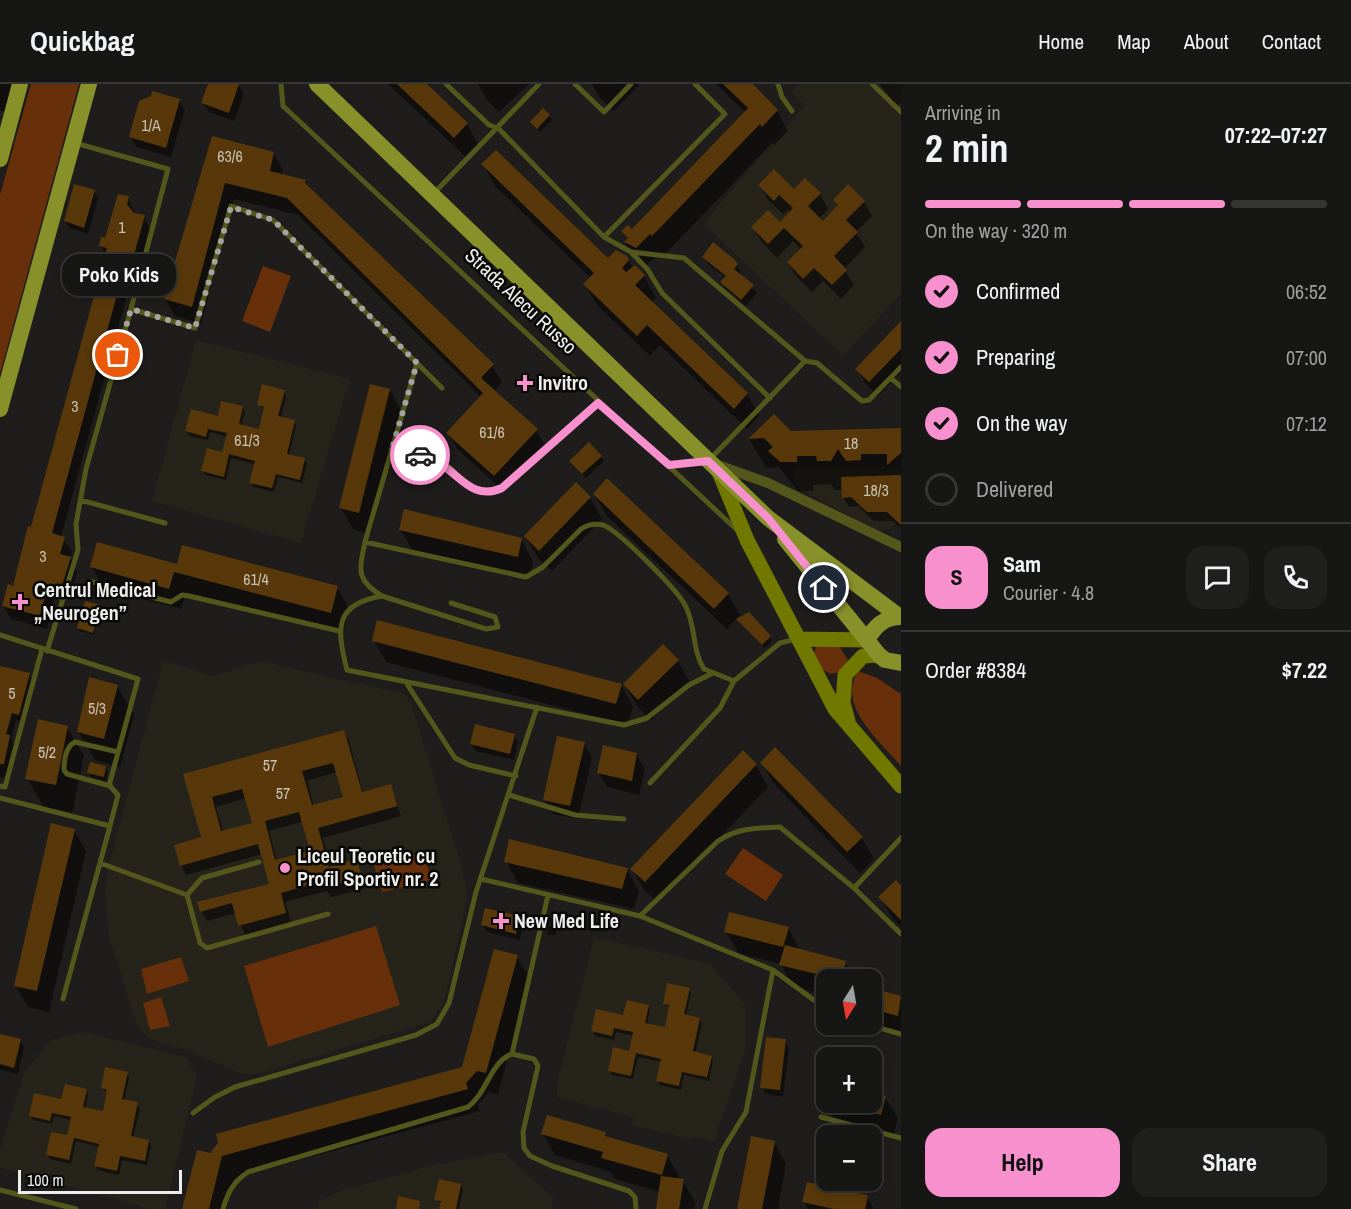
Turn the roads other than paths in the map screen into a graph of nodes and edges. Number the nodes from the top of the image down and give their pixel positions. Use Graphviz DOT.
graph roads {
  1 [pos="20,84"];
  2 [pos="89,84"];
  3 [pos="281,84"];
  4 [pos="317,84"];
  5 [pos="539,84"];
  6 [pos="576,84"];
  7 [pos="631,84"];
  8 [pos="695,84"];
  9 [pos="778,84"];
  10 [pos="872,84"];
  11 [pos="449,85"];
  12 [pos="792,111"];
  13 [pos="901,112"];
  14 [pos="498,128"];
  15 [pos="73,143"];
  16 [pos="0,159"];
  17 [pos="432,195"];
  18 [pos="604,237"];
  19 [pos="631,252"];
  20 [pos="131,309"];
  21 [pos="806,361"];
  22 [pos="417,363"];
  23 [pos="901,367"];
  24 [pos="891,378"];
  25 [pos="901,387"];
  26 [pos="442,388"];
  27 [pos="770,398"];
  28 [pos="598,403"];
  29 [pos="0,409"];
  30 [pos="392,449"];
  31 [pos="669,465"];
  32 [pos="713,467"];
  33 [pos="80,500"];
  34 [pos="768,518"];
  35 [pos="165,524"];
  36 [pos="747,540"];
  37 [pos="364,542"];
  38 [pos="901,547"];
  39 [pos="92,582"];
  40 [pos="382,596"];
  41 [pos="451,603"];
  42 [pos="900,617"];
  43 [pos="339,631"];
  44 [pos="0,635"];
  45 [pos="799,639"];
  46 [pos="820,640"];
  47 [pos="867,640"];
  48 [pos="45,650"];
  49 [pos="888,659"];
  50 [pos="812,663"];
  51 [pos="901,669"];
  52 [pos="711,674"];
  53 [pos="845,675"];
  54 [pos="734,681"];
  55 [pos="407,684"];
  56 [pos="537,707"];
  57 [pos="849,724"];
  58 [pos="118,752"];
  59 [pos="516,776"];
  60 [pos="650,783"];
  61 [pos="0,786"];
  62 [pos="110,786"];
  63 [pos="901,786"];
  64 [pos="509,795"];
  65 [pos="0,798"];
  66 [pos="624,819"];
  67 [pos="110,826"];
  68 [pos="901,838"];
  69 [pos="259,862"];
  70 [pos="100,863"];
  71 [pos="481,879"];
  72 [pos="854,888"];
  73 [pos="187,895"];
  74 [pos="548,895"];
  75 [pos="328,914"];
  76 [pos="640,916"];
  77 [pos="901,934"];
  78 [pos="773,970"];
  79 [pos="63,999"];
  80 [pos="816,1002"];
  81 [pos="882,1029"];
  82 [pos="901,1034"];
  83 [pos="512,1054"];
  84 [pos="193,1113"];
  85 [pos="821,1118"];
  86 [pos="901,1138"];
  87 [pos="0,1190"];
  88 [pos="76,1209"];
  89 [pos="223,1209"];
  90 [pos="636,1209"];
  91 [pos="705,1209"];
  1 -- 16 [label="main road"];
  2 -- 15 [label="main road"];
  3 -- 28 [label="lane, Strada Alecu Russo"];
  4 -- 17 [label="main road, Strada Alecu Russo"];
  5 -- 14 [label="lane"];
  6 -- 7 [label="lane"];
  8 -- 18 [label="lane"];
  9 -- 12 [label="lane"];
  10 -- 13 [label="lane"];
  11 -- 14 [label="lane"];
  14 -- 17 [label="lane"];
  14 -- 18 [label="lane"];
  15 -- 20 [label="lane"];
  15 -- 29 [label="main road"];
  17 -- 32 [label="main road, Strada Alecu Russo"];
  18 -- 19 [label="lane"];
  19 -- 21 [label="lane"];
  19 -- 27 [label="lane"];
  20 -- 22 [label="lane"];
  20 -- 33 [label="lane"];
  21 -- 24 [label="lane"];
  21 -- 27 [label="lane"];
  22 -- 26 [label="lane"];
  22 -- 30 [label="lane"];
  23 -- 24 [label="lane"];
  24 -- 25 [label="lane"];
  27 -- 32 [label="lane"];
  28 -- 30 [label="lane"];
  28 -- 31 [label="lane, Strada Alecu Russo"];
  30 -- 37 [label="lane"];
  31 -- 32 [label="lane"];
  31 -- 36 [label="lane, Strada Alecu Russo"];
  32 -- 34 [label="main road, Strada Alecu Russo"];
  32 -- 36 [label="main road"];
  32 -- 38 [label="street"];
  33 -- 35 [label="lane"];
  33 -- 48 [label="lane"];
  34 -- 42 [label="main road, Strada Alecu Russo"];
  34 -- 47 [label="main road, Strada Alecu Russo"];
  36 -- 45 [label="main road"];
  37 -- 40 [label="lane"];
  37 -- 52 [label="lane"];
  39 -- 43 [label="lane"];
  40 -- 41 [label="lane"];
  40 -- 43 [label="lane"];
  42 -- 47 [label="main road"];
  43 -- 55 [label="lane"];
  44 -- 48 [label="lane"];
  45 -- 46 [label="main road"];
  45 -- 50 [label="main road"];
  45 -- 54 [label="lane"];
  46 -- 47 [label="main road"];
  46 -- 50 [label="main road"];
  47 -- 49 [label="main road, Strada Alecu Russo"];
  48 -- 58 [label="lane"];
  48 -- 61 [label="lane"];
  49 -- 51 [label="main road"];
  49 -- 53 [label="main road"];
  50 -- 53 [label="main road"];
  50 -- 57 [label="main road"];
  52 -- 54 [label="lane"];
  52 -- 56 [label="lane"];
  53 -- 57 [label="main road"];
  54 -- 60 [label="lane"];
  55 -- 56 [label="lane"];
  55 -- 59 [label="lane"];
  56 -- 59 [label="lane"];
  57 -- 63 [label="main road"];
  58 -- 62 [label="lane"];
  58 -- 62 [label="lane"];
  59 -- 64 [label="lane"];
  62 -- 67 [label="lane"];
  64 -- 66 [label="lane"];
  64 -- 71 [label="lane"];
  65 -- 67 [label="lane"];
  67 -- 70 [label="lane"];
  68 -- 72 [label="lane"];
  69 -- 73 [label="lane"];
  70 -- 73 [label="lane"];
  70 -- 79 [label="lane"];
  71 -- 74 [label="lane"];
  71 -- 84 [label="lane"];
  72 -- 76 [label="lane"];
  72 -- 77 [label="lane"];
  73 -- 75 [label="lane"];
  74 -- 76 [label="lane"];
  74 -- 83 [label="lane"];
  76 -- 78 [label="lane"];
  78 -- 80 [label="lane"];
  78 -- 91 [label="lane"];
  81 -- 82 [label="lane"];
  83 -- 89 [label="lane"];
  83 -- 90 [label="lane"];
  85 -- 86 [label="lane"];
  87 -- 88 [label="lane"];
}
